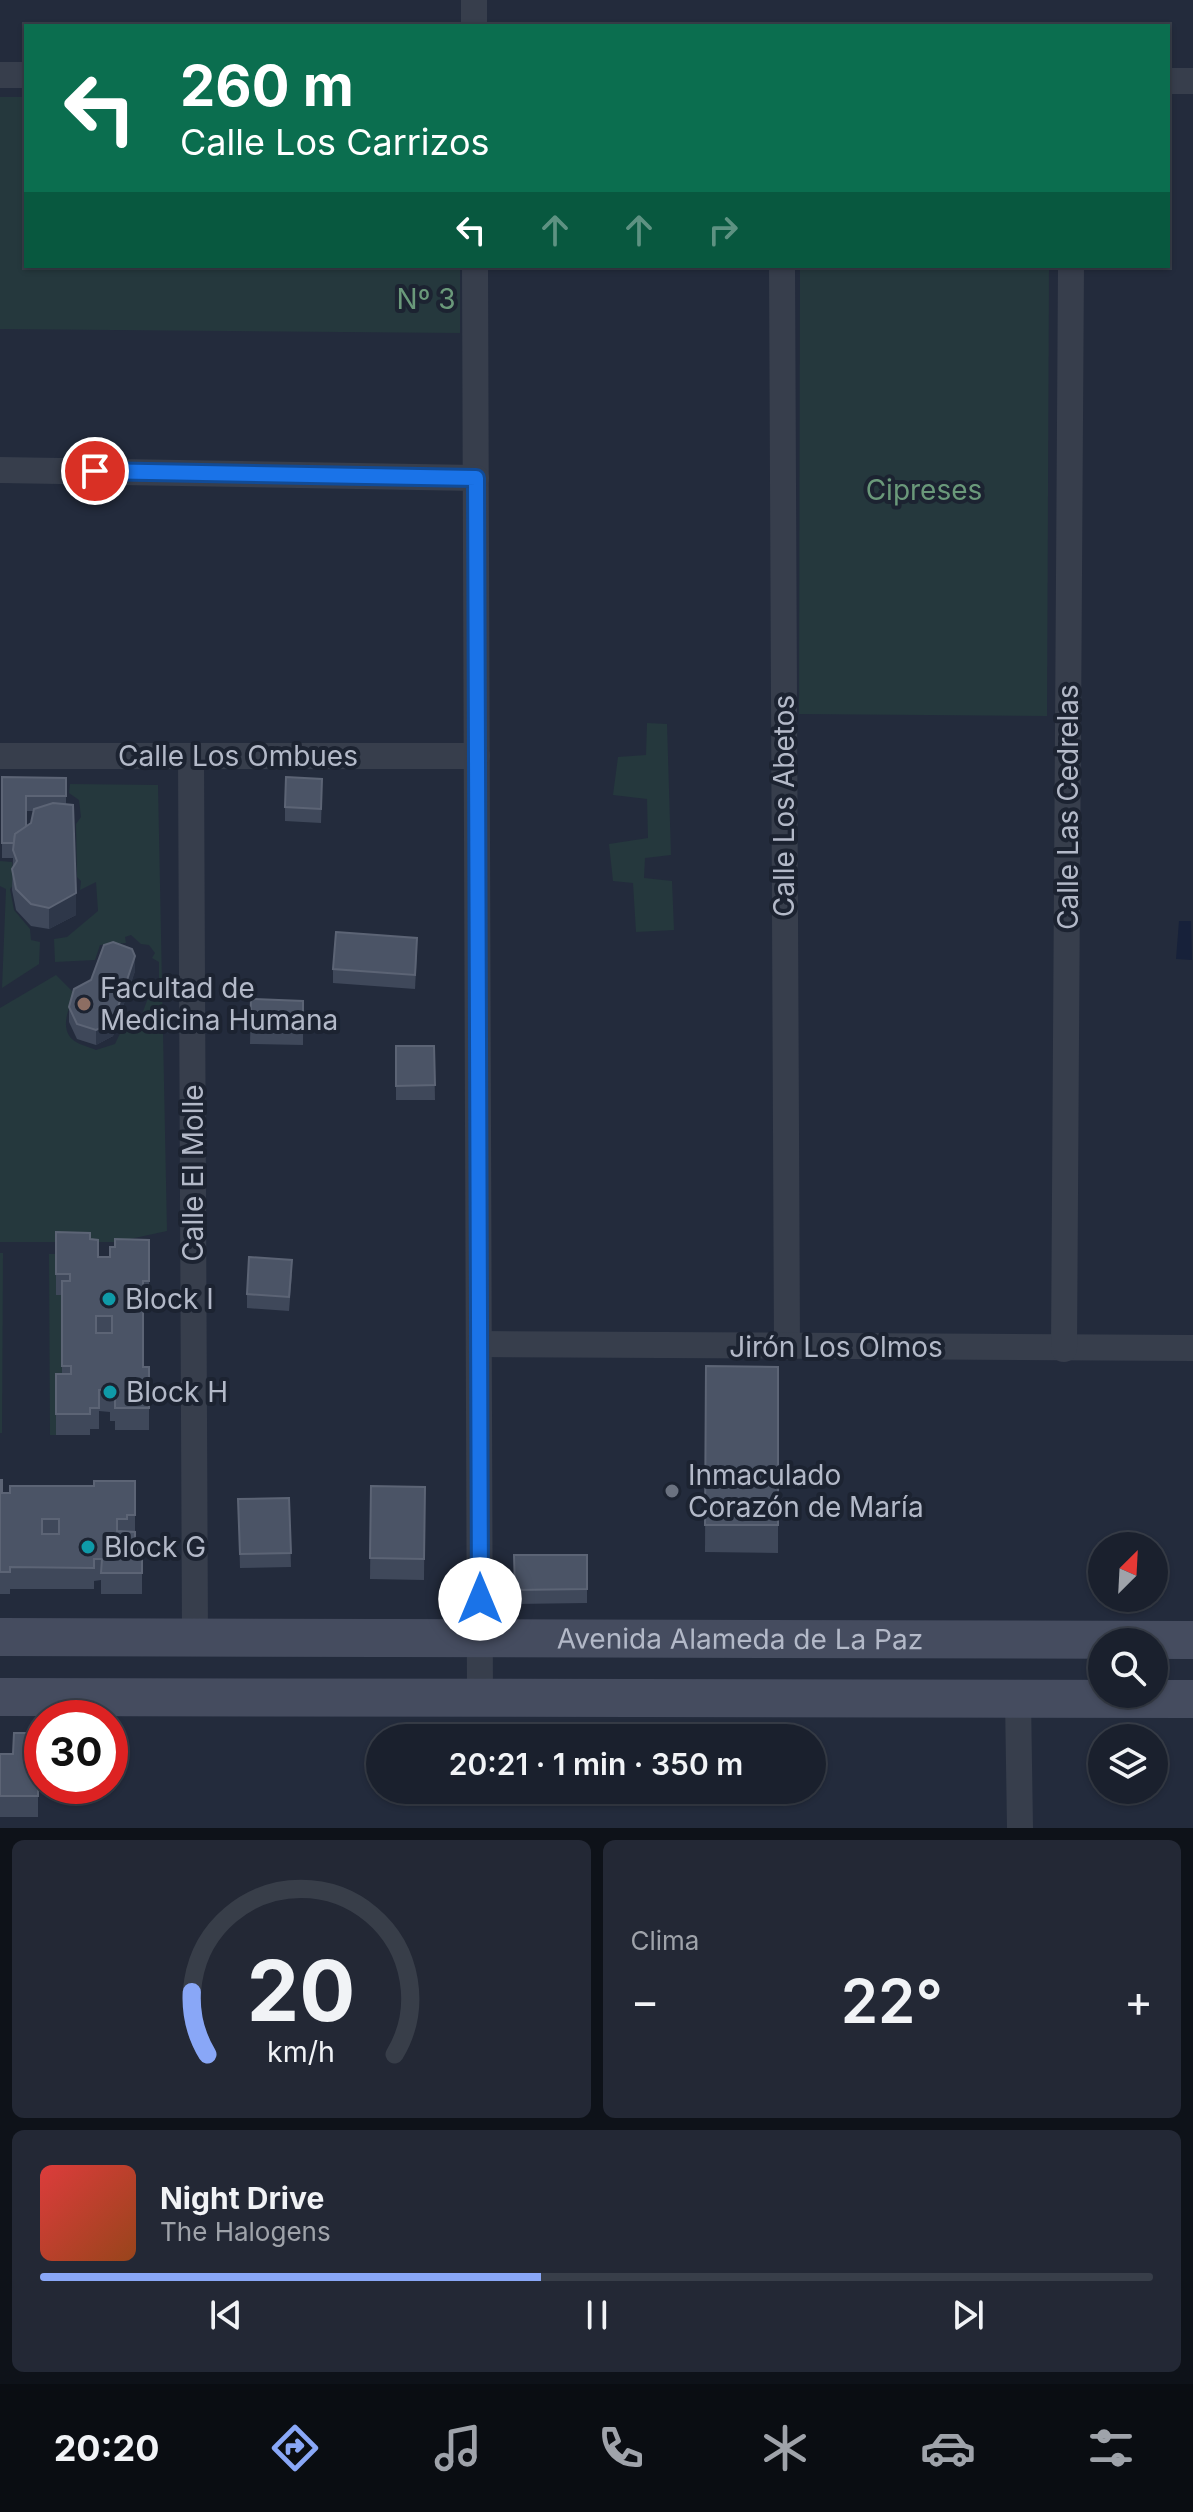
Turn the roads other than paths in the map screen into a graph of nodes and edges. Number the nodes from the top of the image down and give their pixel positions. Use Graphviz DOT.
graph roads {
  1 [pos="474,0"];
  2 [pos="474,24"];
  3 [pos="0,75"];
  4 [pos="24,75"];
  5 [pos="1170,81"];
  6 [pos="1193,81"];
  7 [pos="475,268"];
  8 [pos="782,268"];
  9 [pos="1071,268"];
  10 [pos="0,470"];
  11 [pos="476,478"];
  12 [pos="0,756"];
  13 [pos="477,756"];
  14 [pos="191,757"];
  15 [pos="479,1344"];
  16 [pos="787,1347"];
  17 [pos="1193,1348"];
  18 [pos="1064,1349"];
  19 [pos="0,1637"];
  20 [pos="195,1637"];
  21 [pos="480,1638"];
  22 [pos="1193,1640"];
  23 [pos="0,1697"];
  24 [pos="480,1698"];
  25 [pos="1018,1699"];
  26 [pos="1193,1699"];
  27 [pos="1020,1828"];
  1 -- 2 [label="street"];
  3 -- 4 [label="street"];
  5 -- 6 [label="street"];
  7 -- 11 [label="street"];
  8 -- 16 [label="street, Calle Los Abetos"];
  9 -- 18 [label="street, Calle Las Cedrelas"];
  10 -- 11 [label="street"];
  11 -- 13 [label="street"];
  12 -- 14 [label="street, Calle Los Ombues"];
  13 -- 14 [label="street, Calle Los Ombues"];
  13 -- 15 [label="street"];
  14 -- 20 [label="street, Calle El Molle"];
  15 -- 16 [label="street, Jirón Los Olmos"];
  15 -- 21 [label="street"];
  16 -- 18 [label="street, Jirón Los Olmos"];
  17 -- 18 [label="street, Jirón Los Olmos"];
  19 -- 20 [label="street, Avenida Alameda de La Paz"];
  20 -- 21 [label="street, Avenida Alameda de La Paz"];
  21 -- 22 [label="street, Avenida Alameda de La Paz"];
  21 -- 24 [label="street"];
  23 -- 24 [label="street"];
  24 -- 25 [label="street"];
  25 -- 26 [label="street"];
  25 -- 27 [label="street"];
}
